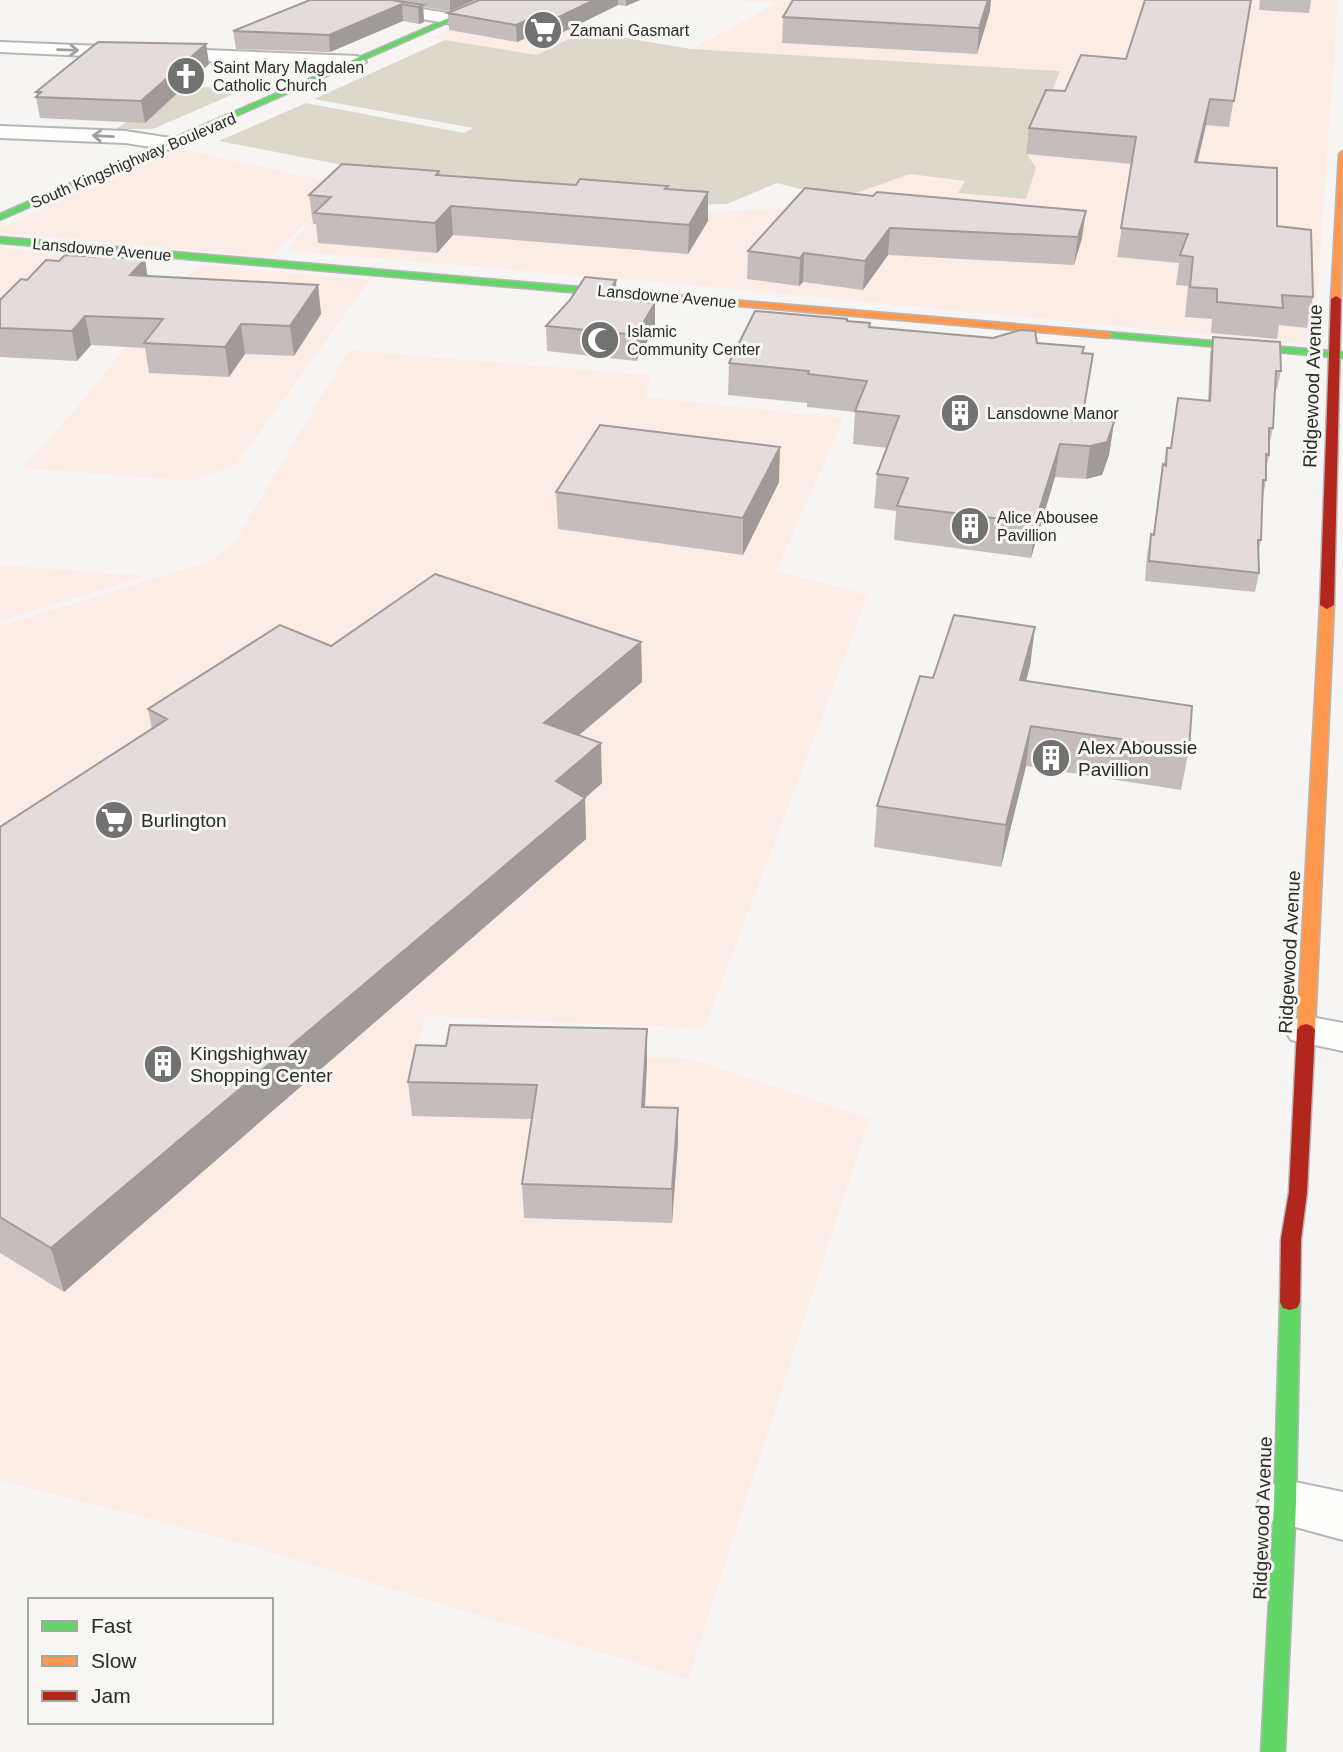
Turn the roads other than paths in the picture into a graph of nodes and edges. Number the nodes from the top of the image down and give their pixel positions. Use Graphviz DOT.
graph roads {
  1 [pos="334,0"];
  2 [pos="496,0"];
  3 [pos="453,19"];
  4 [pos="0,47"];
  5 [pos="357,62"];
  6 [pos="0,132"];
  7 [pos="171,144"];
  8 [pos="1343,153"];
  9 [pos="0,217"];
  10 [pos="1340,230"];
  11 [pos="0,240"];
  12 [pos="1339,355"];
  13 [pos="1337,512"];
  14 [pos="1332,726"];
  15 [pos="1324,1034"];
  16 [pos="1285,1503"];
  17 [pos="1343,1516"];
  18 [pos="1273,1752"];
  1 -- 3 [label="street"];
  2 -- 3 [label="street, South Kingshighway Boulevard"];
  3 -- 5 [label="street, South Kingshighway Boulevard"];
  4 -- 5 [label="street, one-way"];
  5 -- 7 [label="street, South Kingshighway Boulevard"];
  7 -- 6 [label="street, one-way"];
  7 -- 9 [label="street, South Kingshighway Boulevard"];
  8 -- 10 [label="street, Ridgewood Avenue"];
  10 -- 12 [label="street, Ridgewood Avenue"];
  11 -- 12 [label="street, Lansdowne Avenue"];
  12 -- 13 [label="street, Ridgewood Avenue"];
  13 -- 14 [label="street, Ridgewood Avenue"];
  14 -- 15 [label="street, Ridgewood Avenue"];
  15 -- 16 [label="street, Ridgewood Avenue"];
  16 -- 17 [label="street"];
  16 -- 18 [label="street, Ridgewood Avenue"];
}
